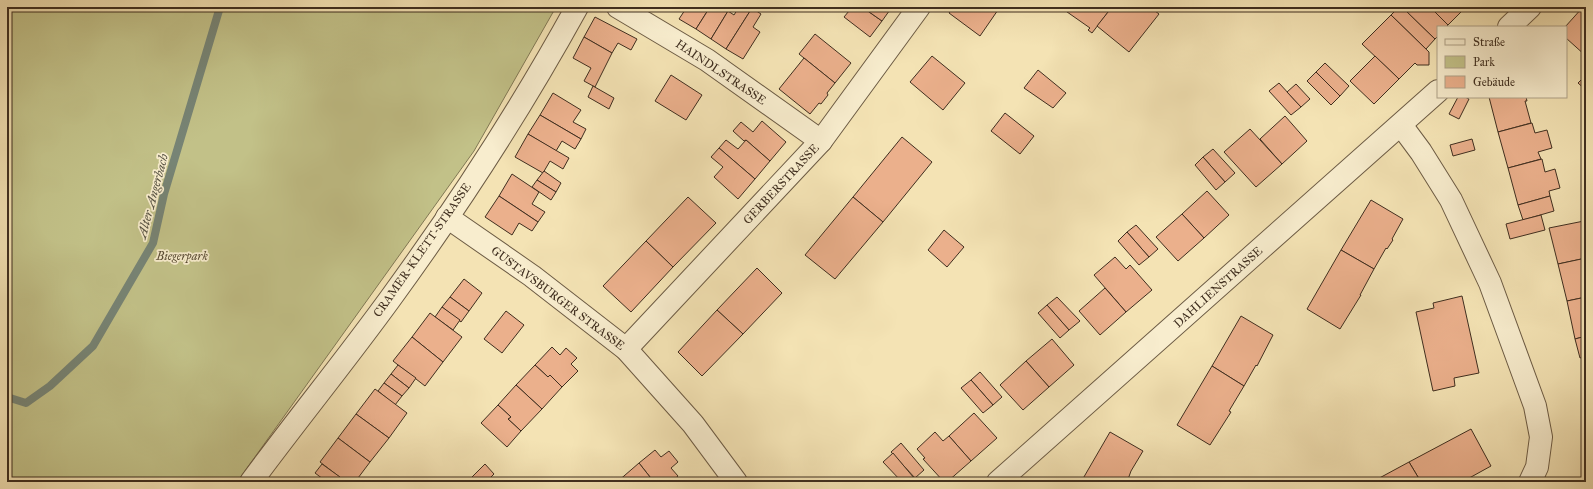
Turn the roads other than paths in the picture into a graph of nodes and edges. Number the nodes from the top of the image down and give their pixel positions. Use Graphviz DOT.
graph roads {
  1 [pos="576,7"];
  2 [pos="618,7"];
  3 [pos="920,7"];
  4 [pos="1530,7"];
  5 [pos="1510,26"];
  6 [pos="1437,92"];
  7 [pos="1401,125"];
  8 [pos="821,141"];
  9 [pos="447,217"];
  10 [pos="626,349"];
  11 [pos="251,482"];
  12 [pos="736,482"];
  13 [pos="998,482"];
  14 [pos="1530,482"];
  1 -- 9 [label="street, CRAMER-KLETT-STRASSE"];
  2 -- 8 [label="street, HAINDLSTRASSE"];
  3 -- 8 [label="street, GERBERSTRASSE"];
  4 -- 5 [label="street"];
  6 -- 7 [label="street, DAHLIENSTRASSE"];
  7 -- 13 [label="street, DAHLIENSTRASSE"];
  7 -- 14 [label="street"];
  8 -- 10 [label="street, GERBERSTRASSE"];
  9 -- 10 [label="street, GUSTAVSBURGER STRASSE"];
  9 -- 11 [label="street, CRAMER-KLETT-STRASSE"];
  10 -- 12 [label="street, GUSTAVSBURGER STRASSE"];
}
